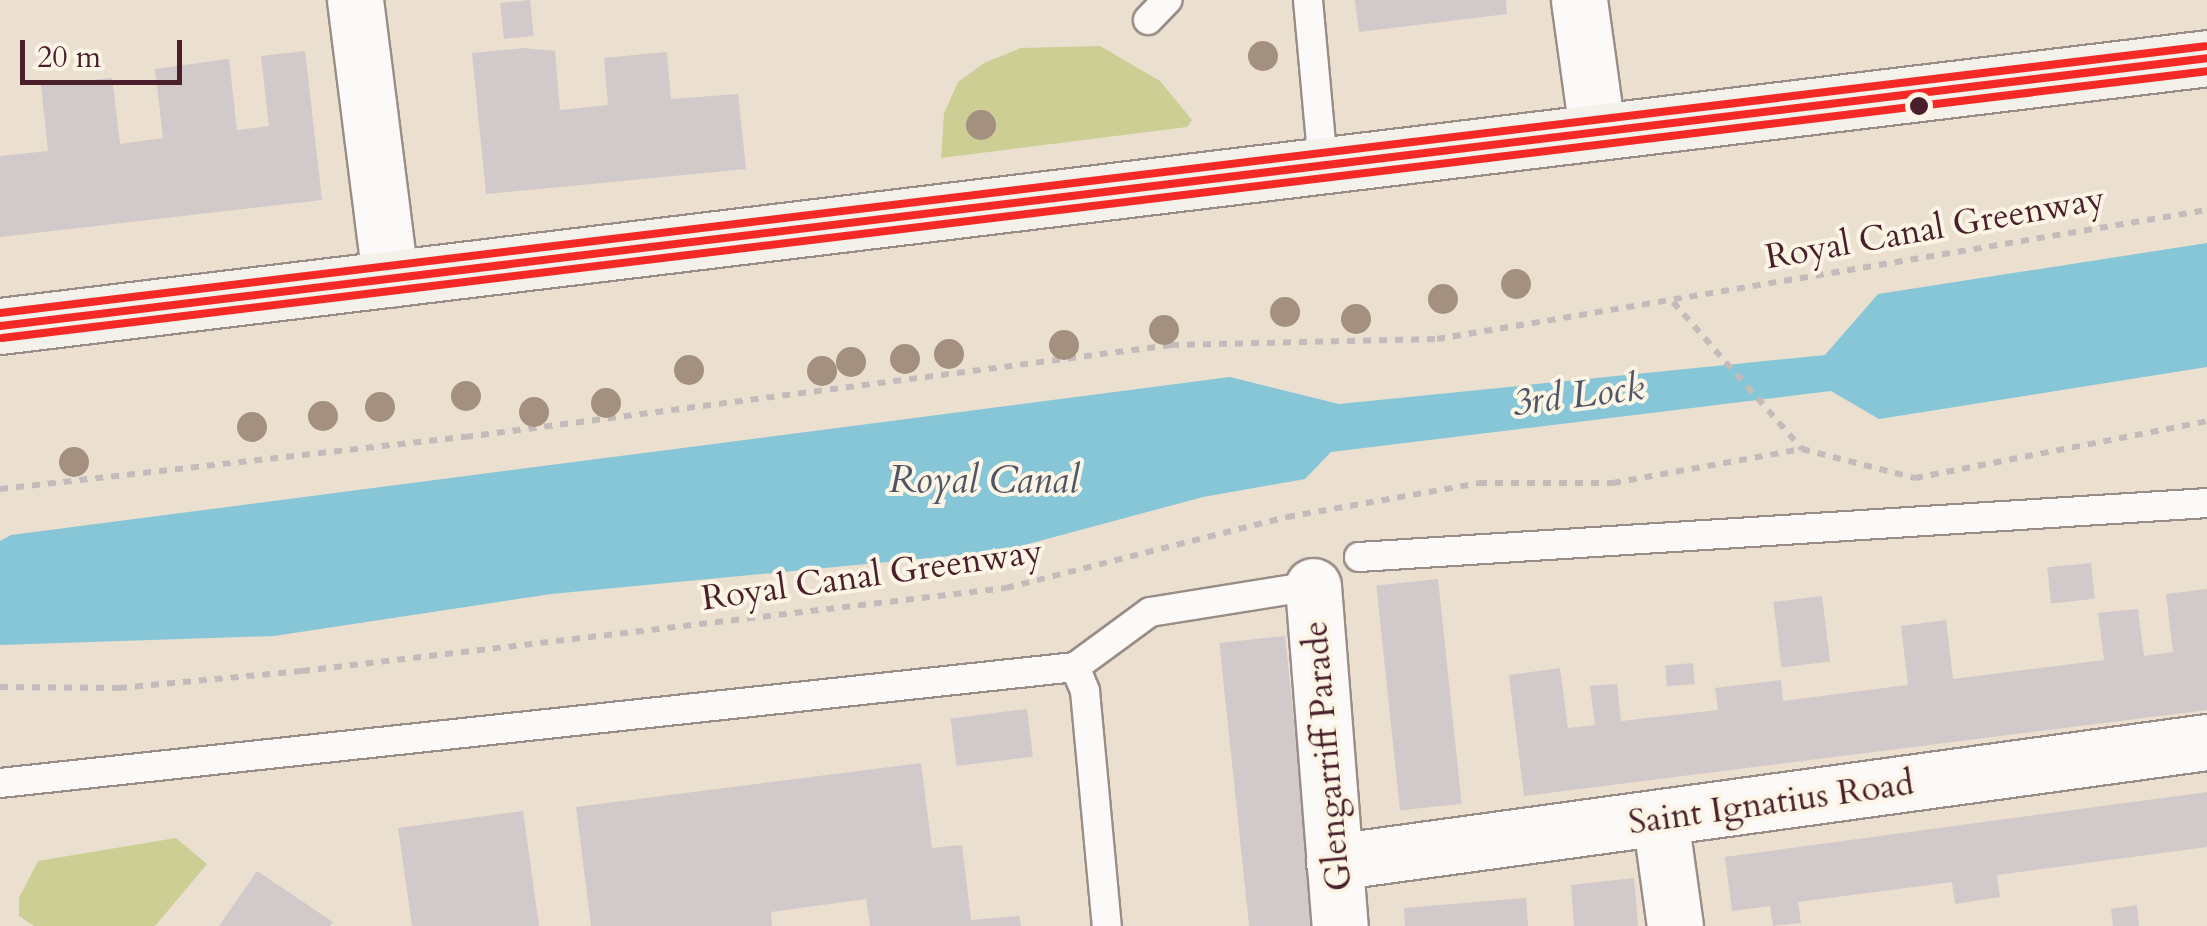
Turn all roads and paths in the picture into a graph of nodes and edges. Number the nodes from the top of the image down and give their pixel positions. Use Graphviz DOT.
graph roads {
  1 [pos="354,0"];
  2 [pos="1308,0"];
  3 [pos="1579,0"];
  4 [pos="2207,58"];
  5 [pos="1598,130"];
  6 [pos="1323,164"];
  7 [pos="2207,210"];
  8 [pos="390,279"];
  9 [pos="1672,301"];
  10 [pos="0,326"];
  11 [pos="2207,421"];
  12 [pos="1802,450"];
  13 [pos="0,489"];
  14 [pos="2207,503"];
  15 [pos="1359,557"];
  16 [pos="1313,586"];
  17 [pos="1075,667"];
  18 [pos="0,687"];
  19 [pos="2207,742"];
  20 [pos="0,784"];
  21 [pos="1660,818"];
  22 [pos="1334,862"];
  23 [pos="1107,926"];
  24 [pos="1340,926"];
  25 [pos="1674,926"];
  1 -- 8 [label="street"];
  2 -- 6 [label="lane"];
  3 -- 5 [label="street"];
  4 -- 5 [label="street"];
  5 -- 6 [label="street"];
  6 -- 8 [label="street"];
  7 -- 9 [label="path, Royal Canal Greenway"];
  8 -- 10 [label="street"];
  9 -- 12 [label="path"];
  9 -- 13 [label="path, Royal Canal Greenway"];
  11 -- 12 [label="path, Royal Canal Greenway"];
  12 -- 18 [label="path, Royal Canal Greenway"];
  14 -- 15 [label="lane"];
  16 -- 17 [label="lane"];
  16 -- 22 [label="street, Glengarriff Parade"];
  17 -- 20 [label="lane"];
  17 -- 23 [label="lane"];
  19 -- 21 [label="street, Saint Ignatius Road"];
  21 -- 22 [label="street, Saint Ignatius Road"];
  21 -- 25 [label="street"];
  22 -- 24 [label="street, Glengarriff Parade"];
}
